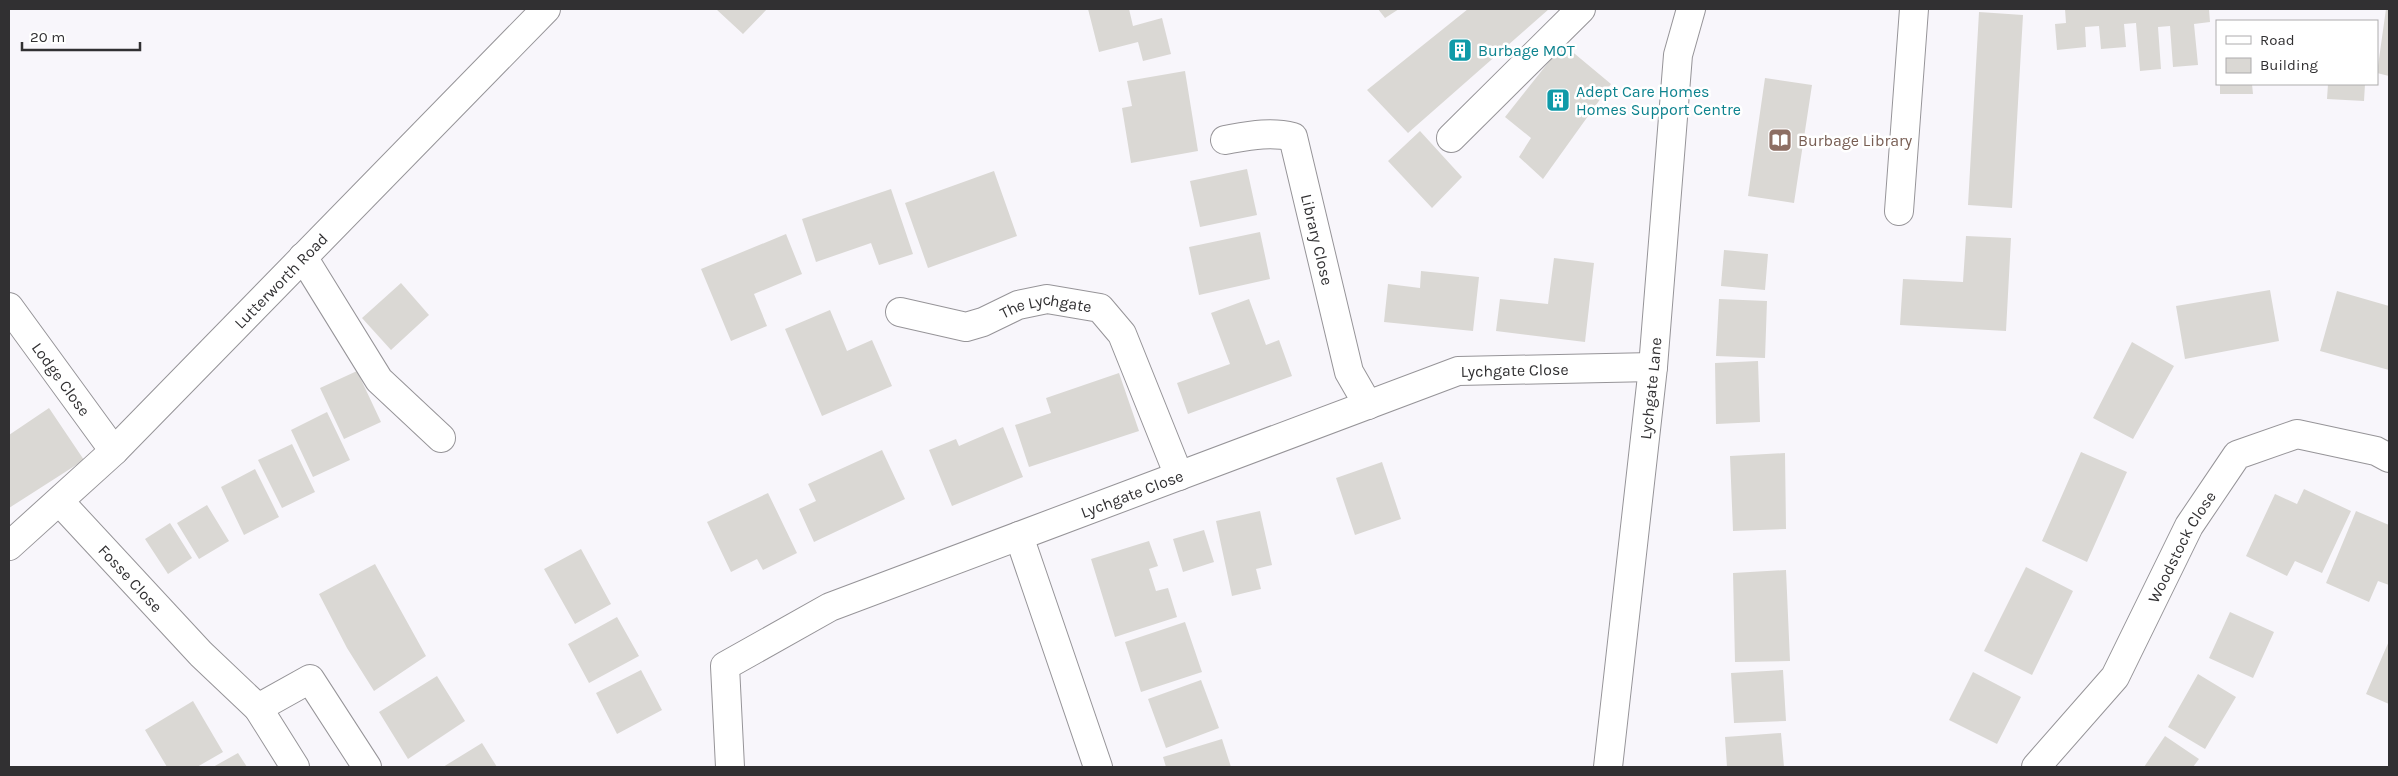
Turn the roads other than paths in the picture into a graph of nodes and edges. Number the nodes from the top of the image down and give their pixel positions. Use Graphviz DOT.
graph roads {
  1 [pos="546,9"];
  2 [pos="1580,9"];
  3 [pos="1691,9"];
  4 [pos="1914,9"];
  5 [pos="1451,138"];
  6 [pos="1226,140"];
  7 [pos="1899,211"];
  8 [pos="303,257"];
  9 [pos="9,307"];
  10 [pos="900,312"];
  11 [pos="1653,367"];
  12 [pos="1368,405"];
  13 [pos="442,438"];
  14 [pos="114,451"];
  15 [pos="2389,458"];
  16 [pos="1179,476"];
  17 [pos="60,502"];
  18 [pos="1019,536"];
  19 [pos="9,546"];
  20 [pos="258,708"];
  21 [pos="295,767"];
  22 [pos="367,767"];
  23 [pos="730,767"];
  24 [pos="1098,767"];
  25 [pos="1608,767"];
  26 [pos="2036,767"];
  1 -- 8 [label="street, Lutterworth Road"];
  2 -- 5 [label="street"];
  3 -- 11 [label="street, Lychgate Lane"];
  4 -- 7 [label="street"];
  6 -- 12 [label="street, Library Close"];
  8 -- 13 [label="street"];
  8 -- 14 [label="street, Lutterworth Road"];
  9 -- 14 [label="street, Lodge Close"];
  10 -- 16 [label="street, The Lychgate"];
  11 -- 12 [label="street, Lychgate Close"];
  11 -- 25 [label="street, Lychgate Lane"];
  12 -- 16 [label="street, Lychgate Close"];
  14 -- 17 [label="street, Lutterworth Road"];
  15 -- 26 [label="street, Woodstock Close"];
  16 -- 18 [label="street, Lychgate Close"];
  17 -- 19 [label="street, Lutterworth Road"];
  17 -- 20 [label="street, Fosse Close"];
  18 -- 23 [label="street, Lychgate Close"];
  18 -- 24 [label="street"];
  20 -- 21 [label="street, Fosse Close"];
  20 -- 22 [label="street"];
}
